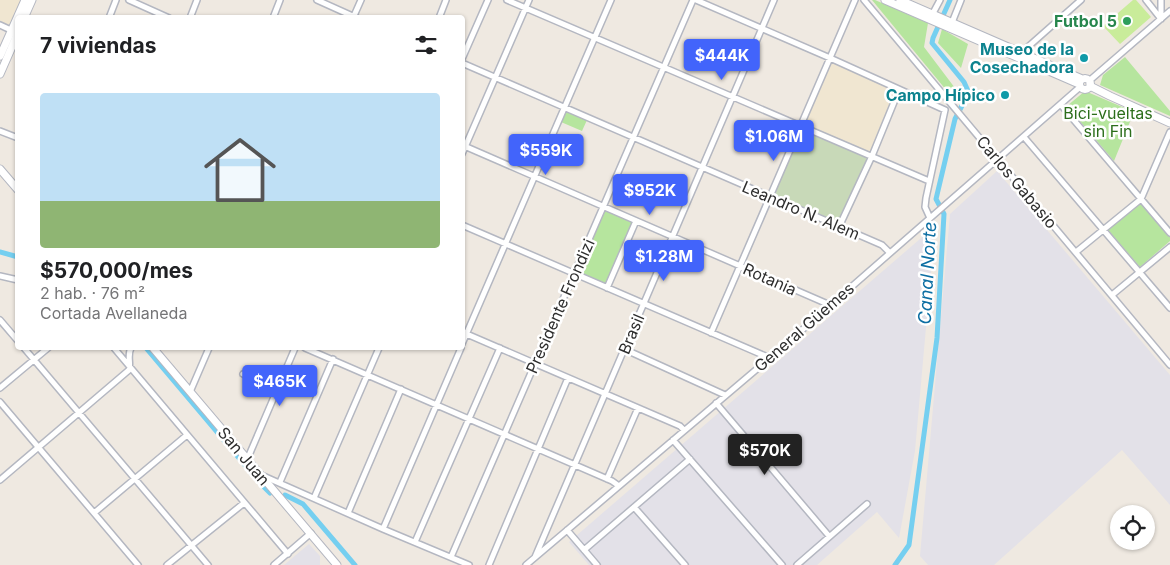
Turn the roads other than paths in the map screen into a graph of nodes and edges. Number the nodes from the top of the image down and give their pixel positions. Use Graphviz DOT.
graph roads {
  1 [pos="24,0"];
  2 [pos="32,0"];
  3 [pos="116,0"];
  4 [pos="129,0"];
  5 [pos="197,0"];
  6 [pos="280,0"];
  7 [pos="317,0"];
  8 [pos="361,0"];
  9 [pos="446,0"];
  10 [pos="488,0"];
  11 [pos="507,0"];
  12 [pos="529,0"];
  13 [pos="611,0"];
  14 [pos="695,0"];
  15 [pos="774,0"];
  16 [pos="855,0"];
  17 [pos="864,0"];
  18 [pos="885,0"];
  19 [pos="900,0"];
  20 [pos="940,0"];
  21 [pos="961,0"];
  22 [pos="1081,0"];
  23 [pos="1146,0"];
  24 [pos="1161,0"];
  25 [pos="525,8"];
  26 [pos="1170,11"];
  27 [pos="20,15"];
  28 [pos="25,15"];
  29 [pos="110,15"];
  30 [pos="162,15"];
  31 [pos="191,15"];
  32 [pos="274,15"];
  33 [pos="351,15"];
  34 [pos="356,15"];
  35 [pos="439,15"];
  36 [pos="934,18"];
  37 [pos="1161,19"];
  38 [pos="948,24"];
  39 [pos="0,25"];
  40 [pos="762,28"];
  41 [pos="15,32"];
  42 [pos="15,34"];
  43 [pos="15,35"];
  44 [pos="594,38"];
  45 [pos="465,52"];
  46 [pos="1020,55"];
  47 [pos="0,56"];
  48 [pos="830,58"];
  49 [pos="465,64"];
  50 [pos="664,67"];
  51 [pos="0,74"];
  52 [pos="496,78"];
  53 [pos="1084,84"];
  54 [pos="899,90"];
  55 [pos="732,96"];
  56 [pos="1061,105"];
  57 [pos="952,106"];
  58 [pos="564,108"];
  59 [pos="945,110"];
  60 [pos="1170,123"];
  61 [pos="800,126"];
  62 [pos="0,131"];
  63 [pos="1170,132"];
  64 [pos="1024,136"];
  65 [pos="15,137"];
  66 [pos="633,138"];
  67 [pos="465,144"];
  68 [pos="465,146"];
  69 [pos="872,156"];
  70 [pos="998,160"];
  71 [pos="702,167"];
  72 [pos="0,169"];
  73 [pos="534,177"];
  74 [pos="929,181"];
  75 [pos="15,186"];
  76 [pos="770,197"];
  77 [pos="1141,199"];
  78 [pos="603,207"];
  79 [pos="930,218"];
  80 [pos="636,221"];
  81 [pos="465,226"];
  82 [pos="839,227"];
  83 [pos="1104,230"];
  84 [pos="1170,233"];
  85 [pos="672,237"];
  86 [pos="506,244"];
  87 [pos="1170,247"];
  88 [pos="1076,252"];
  89 [pos="890,253"];
  90 [pos="740,266"];
  91 [pos="1140,272"];
  92 [pos="574,273"];
  93 [pos="0,276"];
  94 [pos="15,279"];
  95 [pos="607,288"];
  96 [pos="1112,295"];
  97 [pos="644,304"];
  98 [pos="830,305"];
  99 [pos="1170,308"];
  100 [pos="0,320"];
  101 [pos="465,333"];
  102 [pos="711,333"];
  103 [pos="15,337"];
  104 [pos="500,348"];
  105 [pos="624,349"];
  106 [pos="26,350"];
  107 [pos="46,350"];
  108 [pos="116,350"];
  109 [pos="129,350"];
  110 [pos="130,350"];
  111 [pos="154,350"];
  112 [pos="208,350"];
  113 [pos="294,350"];
  114 [pos="310,350"];
  115 [pos="378,350"];
  116 [pos="460,350"];
  117 [pos="119,354"];
  118 [pos="770,358"];
  119 [pos="333,359"];
  120 [pos="34,360"];
  121 [pos="535,363"];
  122 [pos="1170,364"];
  123 [pos="130,367"];
  124 [pos="243,374"];
  125 [pos="368,374"];
  126 [pos="568,378"];
  127 [pos="0,388"];
  128 [pos="277,388"];
  129 [pos="401,389"];
  130 [pos="190,392"];
  131 [pos="605,394"];
  132 [pos="725,395"];
  133 [pos="0,402"];
  134 [pos="436,404"];
  135 [pos="716,404"];
  136 [pos="638,408"];
  137 [pos="78,412"];
  138 [pos="469,418"];
  139 [pos="684,430"];
  140 [pos="504,434"];
  141 [pos="186,435"];
  142 [pos="673,440"];
  143 [pos="39,447"];
  144 [pos="538,448"];
  145 [pos="690,459"];
  146 [pos="247,460"];
  147 [pos="574,464"];
  148 [pos="260,474"];
  149 [pos="135,478"];
  150 [pos="608,479"];
  151 [pos="0,480"];
  152 [pos="280,482"];
  153 [pos="619,486"];
  154 [pos="314,498"];
  155 [pos="244,503"];
  156 [pos="867,504"];
  157 [pos="634,507"];
  158 [pos="94,513"];
  159 [pos="348,513"];
  160 [pos="383,528"];
  161 [pos="567,530"];
  162 [pos="311,534"];
  163 [pos="829,536"];
  164 [pos="415,542"];
  165 [pos="192,545"];
  166 [pos="584,550"];
  167 [pos="288,554"];
  168 [pos="450,557"];
  169 [pos="535,557"];
  170 [pos="138,565"];
  171 [pos="168,565"];
  172 [pos="208,565"];
  173 [pos="274,565"];
  174 [pos="337,565"];
  175 [pos="469,565"];
  176 [pos="489,565"];
  177 [pos="526,565"];
  178 [pos="597,565"];
  179 [pos="685,565"];
  180 [pos="782,565"];
  181 [pos="797,565"];
  1 -- 27 [label="street"];
  2 -- 28 [label="street"];
  3 -- 29 [label="street"];
  4 -- 30 [label="street"];
  5 -- 31 [label="street"];
  6 -- 32 [label="street"];
  7 -- 33 [label="street"];
  8 -- 34 [label="street"];
  9 -- 35 [label="street"];
  10 -- 45 [label="street"];
  11 -- 25 [label="street"];
  12 -- 25 [label="street"];
  13 -- 44 [label="street"];
  14 -- 40 [label="street"];
  14 -- 50 [label="street, Presidente Frondizi"];
  15 -- 40 [label="street, Brasil"];
  16 -- 48 [label="street"];
  17 -- 57 [label="street, Carlos Gabasio"];
  18 -- 36 [label="street"];
  19 -- 36 [label="street"];
  20 -- 36 [label="street"];
  21 -- 38 [label="street"];
  22 -- 46 [label="street"];
  23 -- 37 [label="street"];
  24 -- 37 [label="street"];
  25 -- 44 [label="street"];
  25 -- 52 [label="street"];
  26 -- 37 [label="street, General Güemes"];
  36 -- 38 [label="street"];
  37 -- 53 [label="street, General Güemes"];
  38 -- 46 [label="street"];
  39 -- 41 [label="street"];
  40 -- 48 [label="street"];
  40 -- 55 [label="street, Brasil"];
  42 -- 47 [label="street"];
  43 -- 51 [label="street"];
  44 -- 50 [label="street"];
  44 -- 58 [label="street"];
  46 -- 53 [label="street"];
  48 -- 54 [label="street"];
  48 -- 61 [label="street"];
  49 -- 52 [label="street, Leandro N. Alem"];
  50 -- 55 [label="street"];
  50 -- 66 [label="street, Presidente Frondizi"];
  52 -- 58 [label="street, Leandro N. Alem"];
  52 -- 67 [label="street"];
  53 -- 56 [label="street, General Güemes"];
  53 -- 60 [label="street"];
  54 -- 59 [label="street"];
  54 -- 69 [label="street"];
  55 -- 61 [label="street"];
  55 -- 71 [label="street, Brasil"];
  56 -- 64 [label="street, General Güemes"];
  56 -- 77 [label="street"];
  57 -- 59 [label="street"];
  57 -- 70 [label="street, Carlos Gabasio"];
  58 -- 66 [label="street, Leandro N. Alem"];
  58 -- 73 [label="street"];
  59 -- 74 [label="street"];
  61 -- 69 [label="street"];
  61 -- 76 [label="street"];
  62 -- 65 [label="street"];
  63 -- 77 [label="street"];
  64 -- 70 [label="street, General Güemes"];
  64 -- 83 [label="street"];
  66 -- 71 [label="street, Leandro N. Alem"];
  66 -- 78 [label="street, Presidente Frondizi"];
  68 -- 73 [label="street, Rotania"];
  69 -- 74 [label="street"];
  69 -- 82 [label="street"];
  70 -- 79 [label="street, General Güemes"];
  70 -- 88 [label="street, Carlos Gabasio"];
  71 -- 76 [label="street, Leandro N. Alem"];
  71 -- 85 [label="street, Brasil"];
  72 -- 75 [label="street"];
  73 -- 78 [label="street, Rotania"];
  73 -- 86 [label="street"];
  74 -- 79 [label="street"];
  76 -- 82 [label="street, Leandro N. Alem"];
  76 -- 90 [label="street"];
  77 -- 83 [label="street"];
  77 -- 84 [label="street"];
  78 -- 80 [label="street, Rotania"];
  78 -- 92 [label="street, Presidente Frondizi"];
  79 -- 89 [label="street, General Güemes"];
  80 -- 85 [label="street, Rotania"];
  80 -- 95 [label="street"];
  81 -- 86 [label="street"];
  82 -- 89 [label="street, Leandro N. Alem"];
  83 -- 88 [label="street"];
  83 -- 91 [label="street"];
  85 -- 90 [label="street, Rotania"];
  85 -- 97 [label="street, Brasil"];
  86 -- 92 [label="street"];
  86 -- 101 [label="street"];
  87 -- 91 [label="street"];
  88 -- 96 [label="street, Carlos Gabasio"];
  89 -- 98 [label="street, General Güemes"];
  90 -- 98 [label="street, Rotania"];
  90 -- 102 [label="street"];
  91 -- 96 [label="street"];
  91 -- 99 [label="street"];
  92 -- 95 [label="street"];
  92 -- 121 [label="street, Presidente Frondizi"];
  93 -- 94 [label="street"];
  95 -- 97 [label="street"];
  96 -- 122 [label="street, Carlos Gabasio"];
  97 -- 102 [label="street"];
  97 -- 105 [label="street, Brasil"];
  98 -- 118 [label="street, General Güemes"];
  100 -- 103 [label="street"];
  101 -- 104 [label="street"];
  102 -- 118 [label="street"];
  104 -- 121 [label="street"];
  104 -- 138 [label="street"];
  105 -- 131 [label="street, Brasil"];
  105 -- 132 [label="street"];
  106 -- 120 [label="street"];
  107 -- 120 [label="street"];
  108 -- 117 [label="street"];
  109 -- 117 [label="street"];
  110 -- 123 [label="street"];
  111 -- 130 [label="street, San Juan"];
  112 -- 130 [label="street"];
  113 -- 128 [label="street"];
  114 -- 119 [label="street"];
  115 -- 125 [label="street"];
  116 -- 134 [label="street"];
  117 -- 123 [label="street"];
  118 -- 132 [label="street, General Güemes"];
  119 -- 125 [label="street"];
  119 -- 152 [label="street"];
  120 -- 127 [label="street"];
  120 -- 137 [label="street"];
  121 -- 126 [label="street"];
  121 -- 140 [label="street, Presidente Frondizi"];
  123 -- 137 [label="street"];
  123 -- 141 [label="street"];
  124 -- 128 [label="street"];
  125 -- 129 [label="street"];
  125 -- 154 [label="street"];
  126 -- 131 [label="street"];
  126 -- 144 [label="street"];
  128 -- 146 [label="street"];
  129 -- 134 [label="street"];
  129 -- 159 [label="street"];
  130 -- 146 [label="street, San Juan"];
  131 -- 136 [label="street"];
  131 -- 147 [label="street, Brasil"];
  132 -- 135 [label="street, General Güemes"];
  133 -- 143 [label="street"];
  134 -- 138 [label="street"];
  134 -- 160 [label="street"];
  135 -- 139 [label="street, General Güemes"];
  135 -- 163 [label="street"];
  136 -- 139 [label="street"];
  136 -- 150 [label="street"];
  137 -- 143 [label="street"];
  137 -- 149 [label="street"];
  138 -- 140 [label="street"];
  138 -- 164 [label="street"];
  139 -- 142 [label="street, General Güemes"];
  140 -- 144 [label="street"];
  140 -- 168 [label="street, Presidente Frondizi"];
  141 -- 149 [label="street"];
  141 -- 155 [label="street"];
  142 -- 145 [label="street"];
  142 -- 153 [label="street, General Güemes"];
  143 -- 151 [label="street"];
  143 -- 158 [label="street"];
  144 -- 147 [label="street"];
  144 -- 176 [label="street"];
  145 -- 157 [label="street"];
  145 -- 180 [label="street"];
  146 -- 148 [label="street, San Juan"];
  147 -- 150 [label="street"];
  147 -- 169 [label="street, Brasil"];
  148 -- 152 [label="street"];
  148 -- 162 [label="street, San Juan"];
  149 -- 158 [label="street"];
  149 -- 165 [label="street"];
  150 -- 153 [label="street"];
  152 -- 154 [label="street"];
  153 -- 161 [label="street, General Güemes"];
  154 -- 159 [label="street"];
  155 -- 165 [label="street"];
  155 -- 167 [label="street"];
  156 -- 163 [label="street"];
  157 -- 166 [label="street"];
  157 -- 179 [label="street"];
  158 -- 170 [label="street"];
  159 -- 160 [label="street"];
  160 -- 164 [label="street"];
  161 -- 166 [label="street"];
  161 -- 169 [label="street, General Güemes"];
  162 -- 167 [label="street"];
  162 -- 174 [label="street, San Juan"];
  163 -- 181 [label="street"];
  164 -- 168 [label="street"];
  165 -- 171 [label="street"];
  165 -- 172 [label="street"];
  166 -- 178 [label="street"];
  167 -- 173 [label="street"];
  168 -- 175 [label="street"];
  169 -- 177 [label="street, General Güemes"];
}
